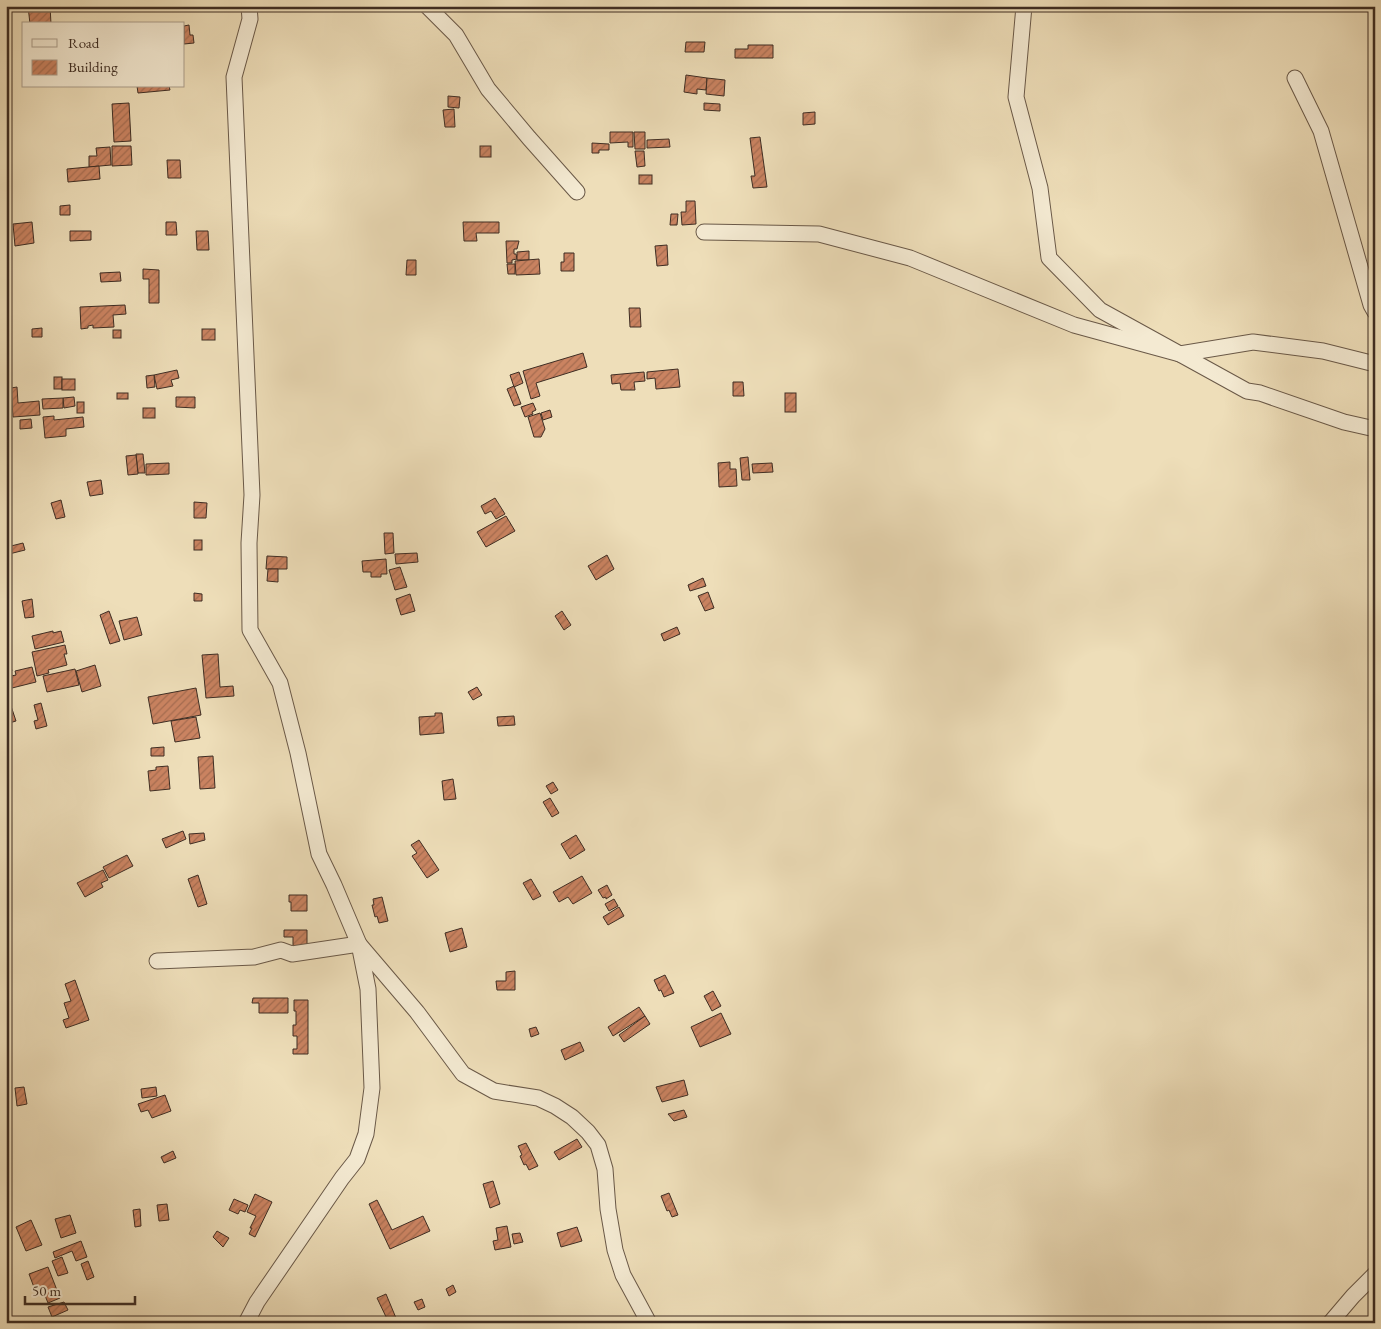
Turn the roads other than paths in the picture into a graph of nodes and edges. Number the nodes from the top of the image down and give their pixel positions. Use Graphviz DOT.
graph roads {
  1 [pos="249,6"];
  2 [pos="427,6"];
  3 [pos="1024,6"];
  4 [pos="1295,78"];
  5 [pos="577,192"];
  6 [pos="704,232"];
  7 [pos="1375,312"];
  8 [pos="1180,354"];
  9 [pos="1375,364"];
  10 [pos="1375,429"];
  11 [pos="359,944"];
  12 [pos="157,960"];
  13 [pos="1375,1274"];
  14 [pos="246,1323"];
  15 [pos="649,1323"];
  16 [pos="1330,1323"];
  1 -- 11 [label="street"];
  2 -- 5 [label="street"];
  3 -- 8 [label="street"];
  4 -- 7 [label="street"];
  6 -- 8 [label="street"];
  8 -- 9 [label="street"];
  8 -- 10 [label="street"];
  11 -- 12 [label="street"];
  11 -- 14 [label="street"];
  11 -- 15 [label="street"];
  13 -- 16 [label="street"];
}
